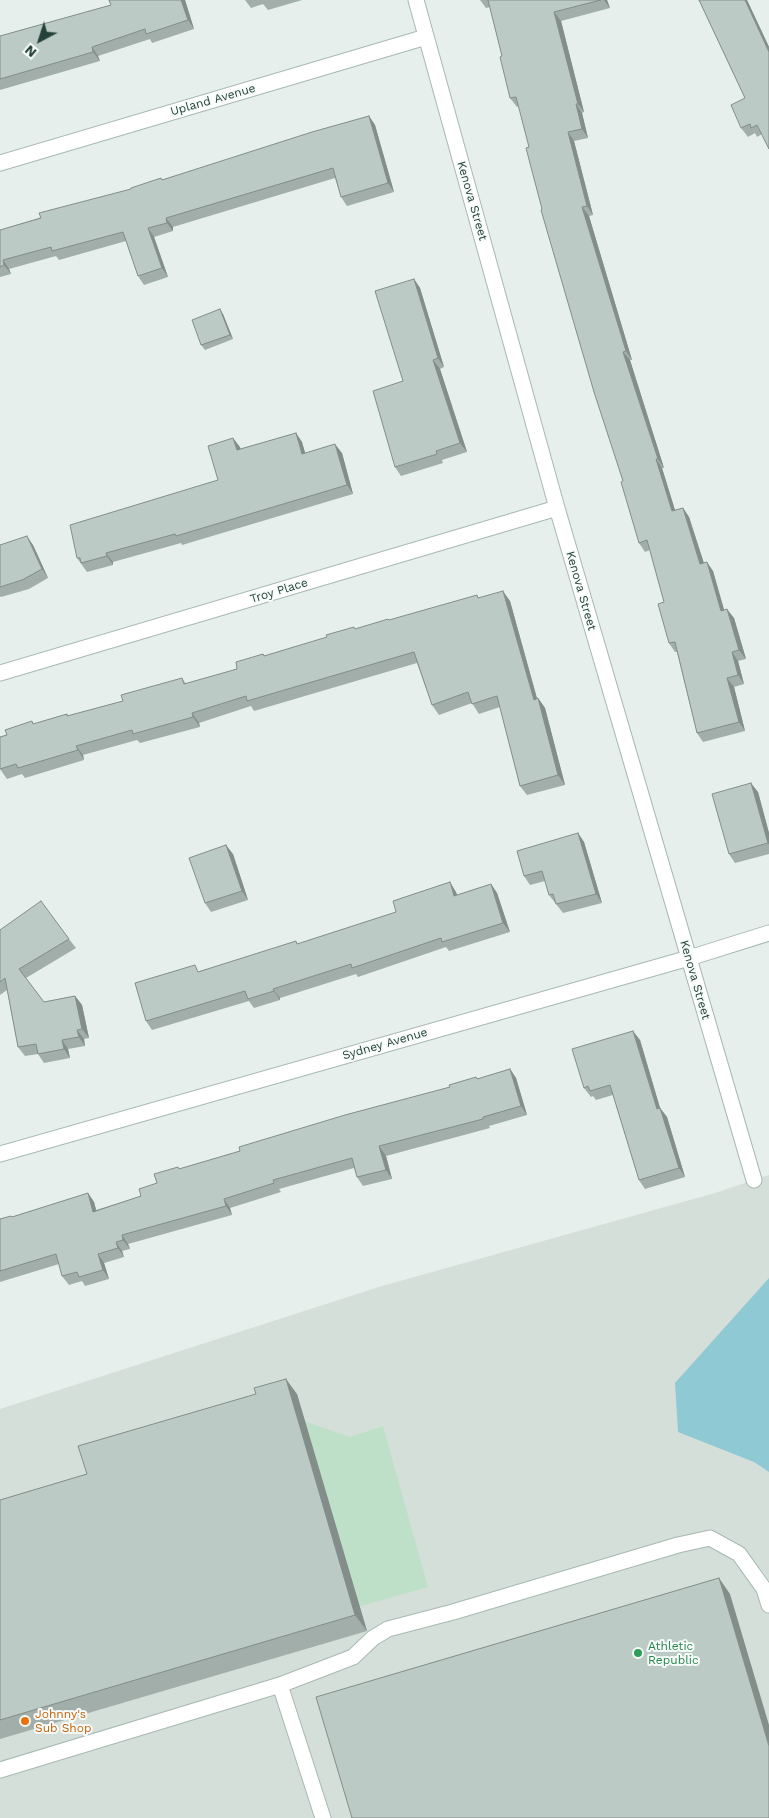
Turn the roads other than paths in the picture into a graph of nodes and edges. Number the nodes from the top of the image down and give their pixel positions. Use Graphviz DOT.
graph roads {
  1 [pos="416,0"];
  2 [pos="426,37"];
  3 [pos="0,163"];
  4 [pos="557,508"];
  5 [pos="0,674"];
  6 [pos="769,933"];
  7 [pos="689,958"];
  8 [pos="0,1154"];
  9 [pos="754,1180"];
  10 [pos="769,1605"];
  11 [pos="280,1685"];
  12 [pos="0,1770"];
  13 [pos="323,1818"];
  1 -- 2 [label="street, Kenova Street"];
  2 -- 3 [label="street, Upland Avenue"];
  2 -- 4 [label="street, Kenova Street"];
  4 -- 5 [label="street, Troy Place"];
  4 -- 7 [label="street, Kenova Street"];
  6 -- 7 [label="street, Sydney Avenue"];
  7 -- 8 [label="street, Sydney Avenue"];
  7 -- 9 [label="street, Kenova Street"];
  10 -- 11 [label="street"];
  11 -- 12 [label="street"];
  11 -- 13 [label="street"];
}
